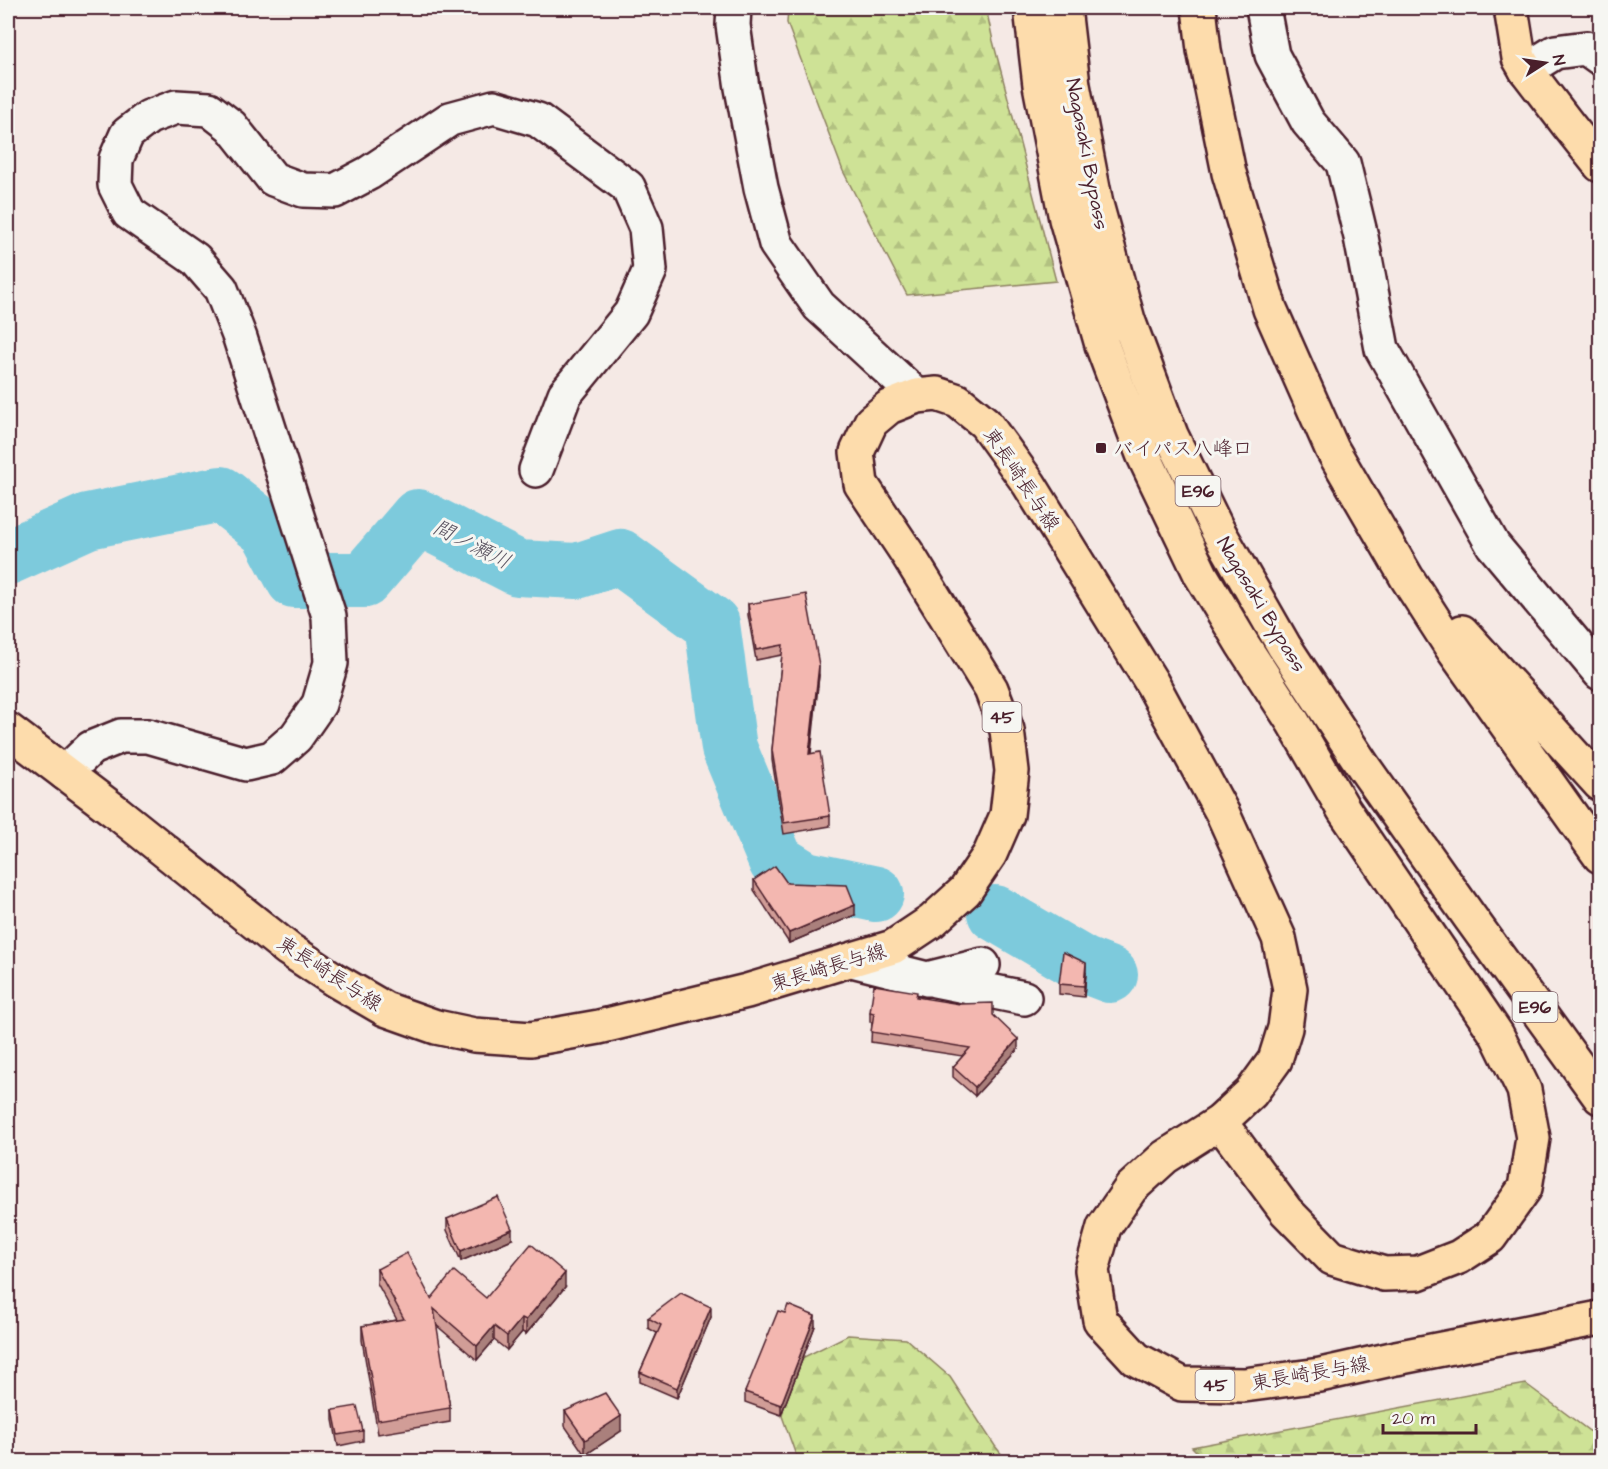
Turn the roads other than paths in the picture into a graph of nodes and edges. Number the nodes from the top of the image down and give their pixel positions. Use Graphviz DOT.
graph roads {
  1 [pos="734,8"];
  2 [pos="1031,8"];
  3 [pos="1064,8"];
  4 [pos="1199,8"];
  5 [pos="1263,8"];
  6 [pos="1511,8"];
  7 [pos="1600,58"];
  8 [pos="1526,70"];
  9 [pos="1600,165"];
  10 [pos="917,396"];
  11 [pos="536,470"];
  12 [pos="1407,578"];
  13 [pos="1600,674"];
  14 [pos="1293,722"];
  15 [pos="8,730"];
  16 [pos="66,774"];
  17 [pos="1600,784"];
  18 [pos="1600,856"];
  19 [pos="1468,916"];
  20 [pos="852,960"];
  21 [pos="983,964"];
  22 [pos="927,979"];
  23 [pos="1024,998"];
  24 [pos="1600,1097"];
  25 [pos="1220,1122"];
  26 [pos="1600,1318"];
  1 -- 10 [label="street"];
  2 -- 14 [label="main road"];
  3 -- 19 [label="main road, Nagasaki Bypass / E96"];
  4 -- 12 [label="main road"];
  5 -- 13 [label="street"];
  6 -- 8 [label="main road"];
  7 -- 8 [label="street"];
  8 -- 9 [label="main road"];
  10 -- 20 [label="main road, 東長崎長与線 / 45"];
  10 -- 25 [label="main road, 東長崎長与線 / 45"];
  11 -- 16 [label="street"];
  12 -- 17 [label="main road"];
  12 -- 18 [label="main road"];
  14 -- 19 [label="main road"];
  14 -- 25 [label="main road"];
  15 -- 16 [label="main road, 東長崎長与線 / 45"];
  16 -- 20 [label="main road, 東長崎長与線 / 45"];
  19 -- 24 [label="main road, Nagasaki Bypass / E96"];
  20 -- 22 [label="street"];
  21 -- 22 [label="street"];
  22 -- 23 [label="street"];
  25 -- 26 [label="main road, 東長崎長与線 / 45"];
}
